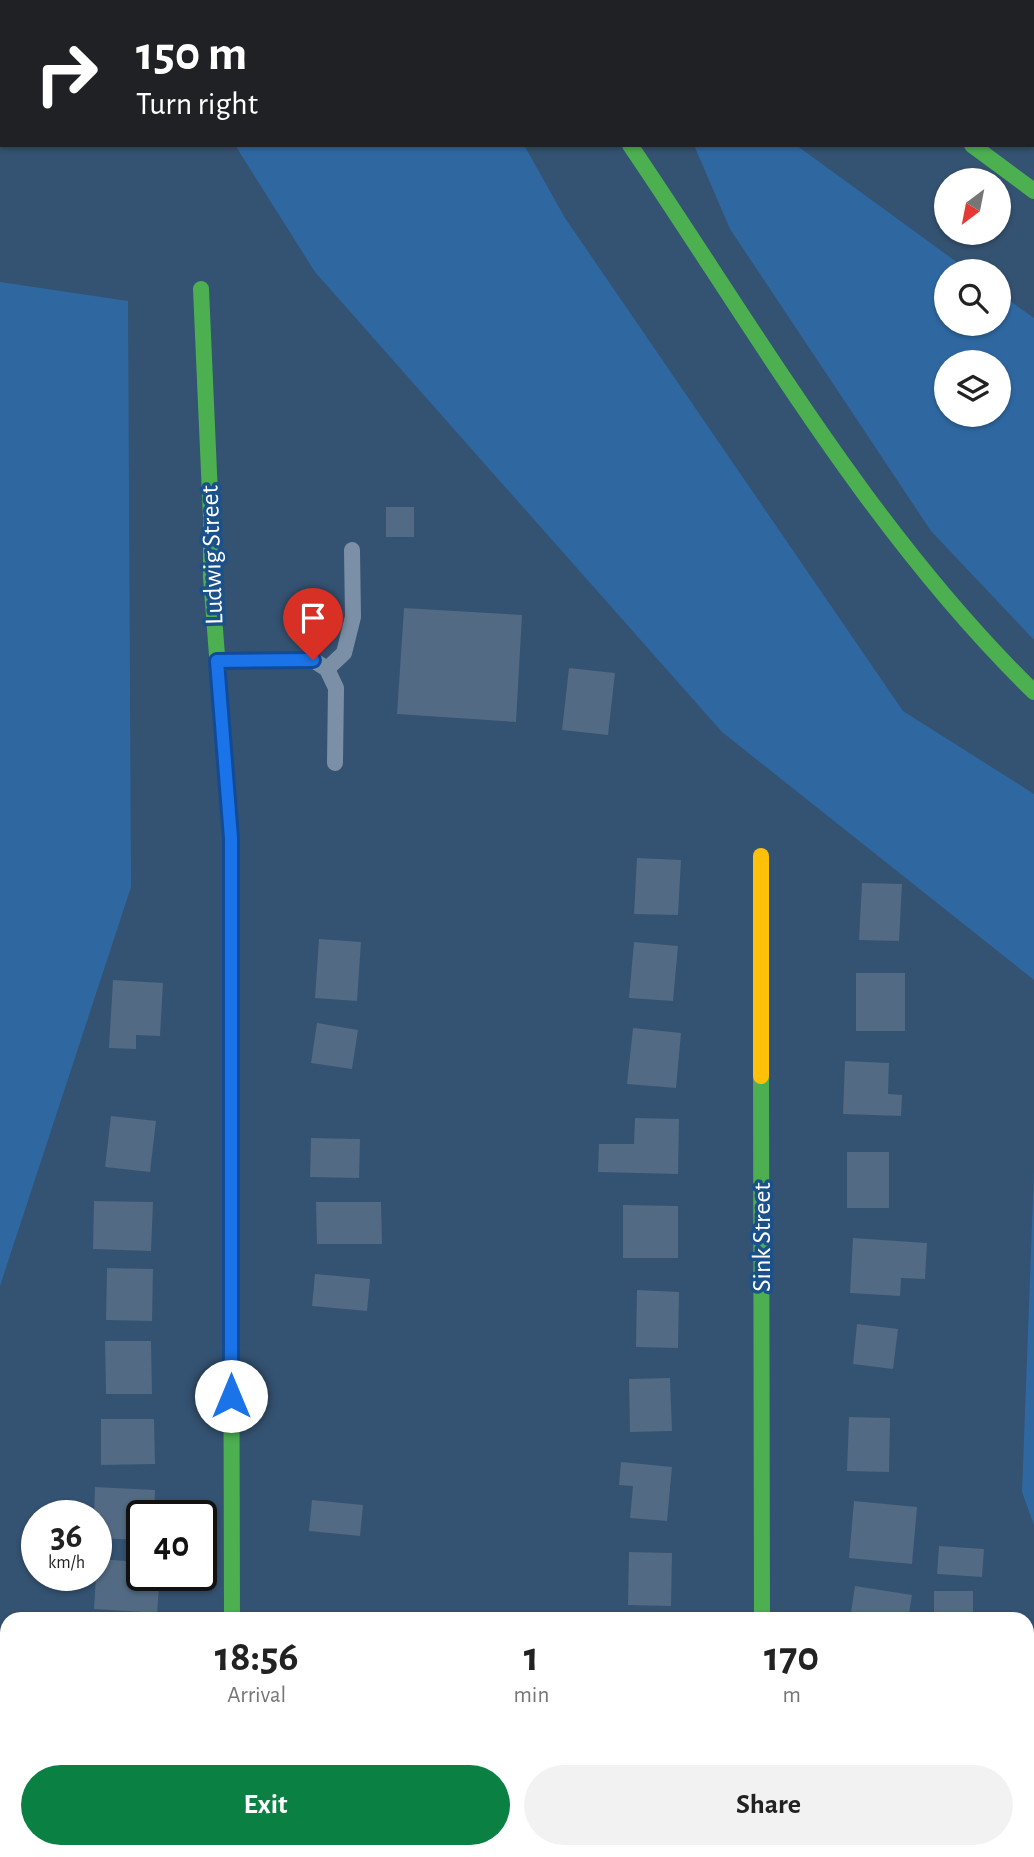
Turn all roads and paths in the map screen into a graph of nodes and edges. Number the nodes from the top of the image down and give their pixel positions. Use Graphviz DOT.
graph roads {
  1 [pos="631,147"];
  2 [pos="975,147"];
  3 [pos="1034,191"];
  4 [pos="201,289"];
  5 [pos="352,550"];
  6 [pos="217,661"];
  7 [pos="327,669"];
  8 [pos="1034,691"];
  9 [pos="335,763"];
  10 [pos="761,856"];
  11 [pos="232,1612"];
  12 [pos="762,1612"];
  1 -- 8 [label="main road"];
  2 -- 3 [label="main road"];
  4 -- 6 [label="main road, Ludwig Street"];
  5 -- 7 [label="lane"];
  6 -- 7 [label="lane"];
  6 -- 11 [label="main road, Ludwig Street"];
  7 -- 9 [label="lane"];
  10 -- 12 [label="main road, Sink Street"];
}
